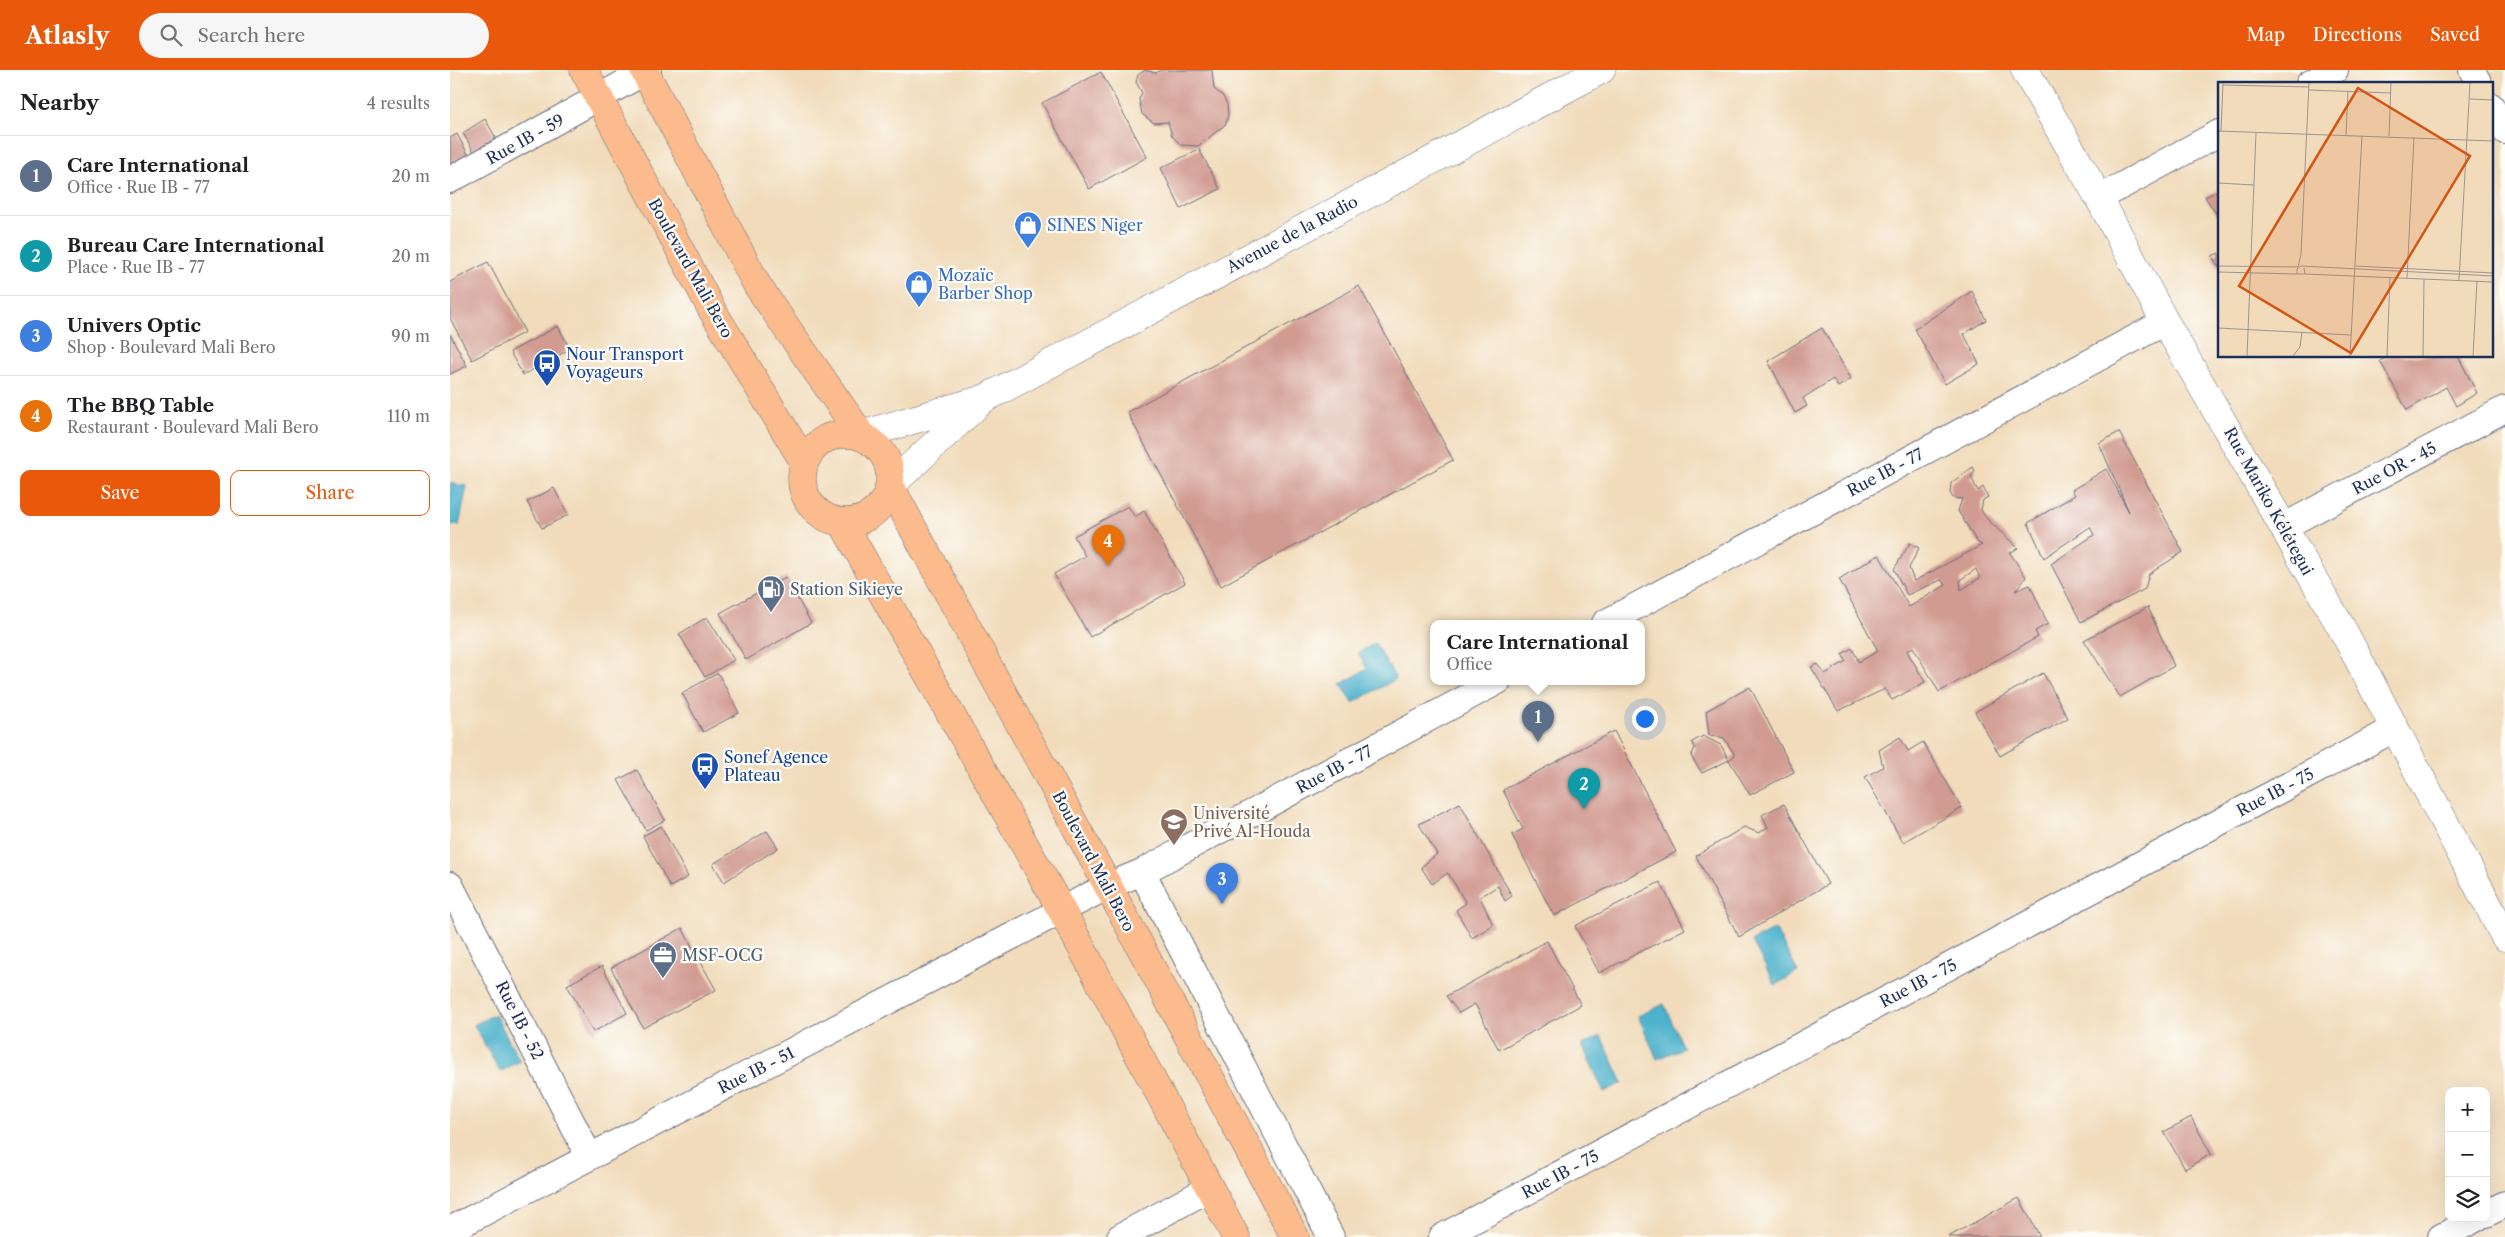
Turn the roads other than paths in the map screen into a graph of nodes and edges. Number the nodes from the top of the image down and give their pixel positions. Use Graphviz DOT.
graph roads {
  1 [pos="584,70"];
  2 [pos="1601,70"];
  3 [pos="2025,70"];
  4 [pos="2335,70"];
  5 [pos="2472,70"];
  6 [pos="646,71"];
  7 [pos="2314,82"];
  8 [pos="2478,82"];
  9 [pos="600,98"];
  10 [pos="2492,108"];
  11 [pos="2505,131"];
  12 [pos="2218,134"];
  13 [pos="450,180"];
  14 [pos="2099,198"];
  15 [pos="2165,322"];
  16 [pos="984,399"];
  17 [pos="2505,409"];
  18 [pos="861,435"];
  19 [pos="804,462"];
  20 [pos="890,486"];
  21 [pos="842,522"];
  22 [pos="2283,527"];
  23 [pos="1611,620"];
  24 [pos="1491,685"];
  25 [pos="2394,729"];
  26 [pos="1142,872"];
  27 [pos="450,885"];
  28 [pos="1108,886"];
  29 [pos="1062,911"];
  30 [pos="2505,937"];
  31 [pos="589,1156"];
  32 [pos="1210,1188"];
  33 [pos="2505,1204"];
  34 [pos="2490,1212"];
  35 [pos="2469,1222"];
  36 [pos="450,1230"];
  37 [pos="1120,1237"];
  38 [pos="1236,1237"];
  39 [pos="1295,1237"];
  40 [pos="1331,1237"];
  41 [pos="1442,1237"];
  42 [pos="2441,1237"];
  1 -- 9 [label="main road, Boulevard Mali Bero"];
  2 -- 16 [label="street, Avenue de la Radio"];
  3 -- 14 [label="street, Rue Mariko Kélétegui"];
  4 -- 7 [label="street"];
  5 -- 8 [label="street"];
  6 -- 9 [label="street, Rue IB - 59"];
  6 -- 18 [label="main road"];
  9 -- 13 [label="street, Rue IB - 59"];
  9 -- 19 [label="main road, Boulevard Mali Bero"];
  10 -- 11 [label="street"];
  12 -- 14 [label="street"];
  14 -- 15 [label="street, Rue Mariko Kélétegui"];
  15 -- 22 [label="street, Rue Mariko Kélétegui"];
  15 -- 23 [label="street, Rue IB - 77"];
  16 -- 18 [label="street, Avenue de la Radio"];
  16 -- 20 [label="street, Avenue de la Radio"];
  17 -- 22 [label="street, Rue OR - 45"];
  18 -- 19 [label="main road"];
  18 -- 20 [label="main road"];
  19 -- 21 [label="main road"];
  20 -- 21 [label="main road"];
  20 -- 28 [label="main road, Boulevard Mali Bero"];
  21 -- 29 [label="main road"];
  22 -- 25 [label="street, Rue Mariko Kélétegui"];
  24 -- 26 [label="street, Rue IB - 77"];
  25 -- 30 [label="street, Rue Mariko Kélétegui"];
  25 -- 41 [label="street, Rue IB - 75"];
  26 -- 28 [label="street, Rue IB - 77"];
  26 -- 40 [label="street"];
  27 -- 31 [label="street, Rue IB - 52"];
  28 -- 29 [label="street, Rue IB - 77"];
  28 -- 39 [label="main road, Boulevard Mali Bero"];
  29 -- 31 [label="street, Rue IB - 51"];
  29 -- 32 [label="main road"];
  31 -- 36 [label="street, Rue IB - 51"];
  32 -- 37 [label="street"];
  32 -- 38 [label="main road"];
  33 -- 34 [label="street"];
  35 -- 42 [label="street"];
}
